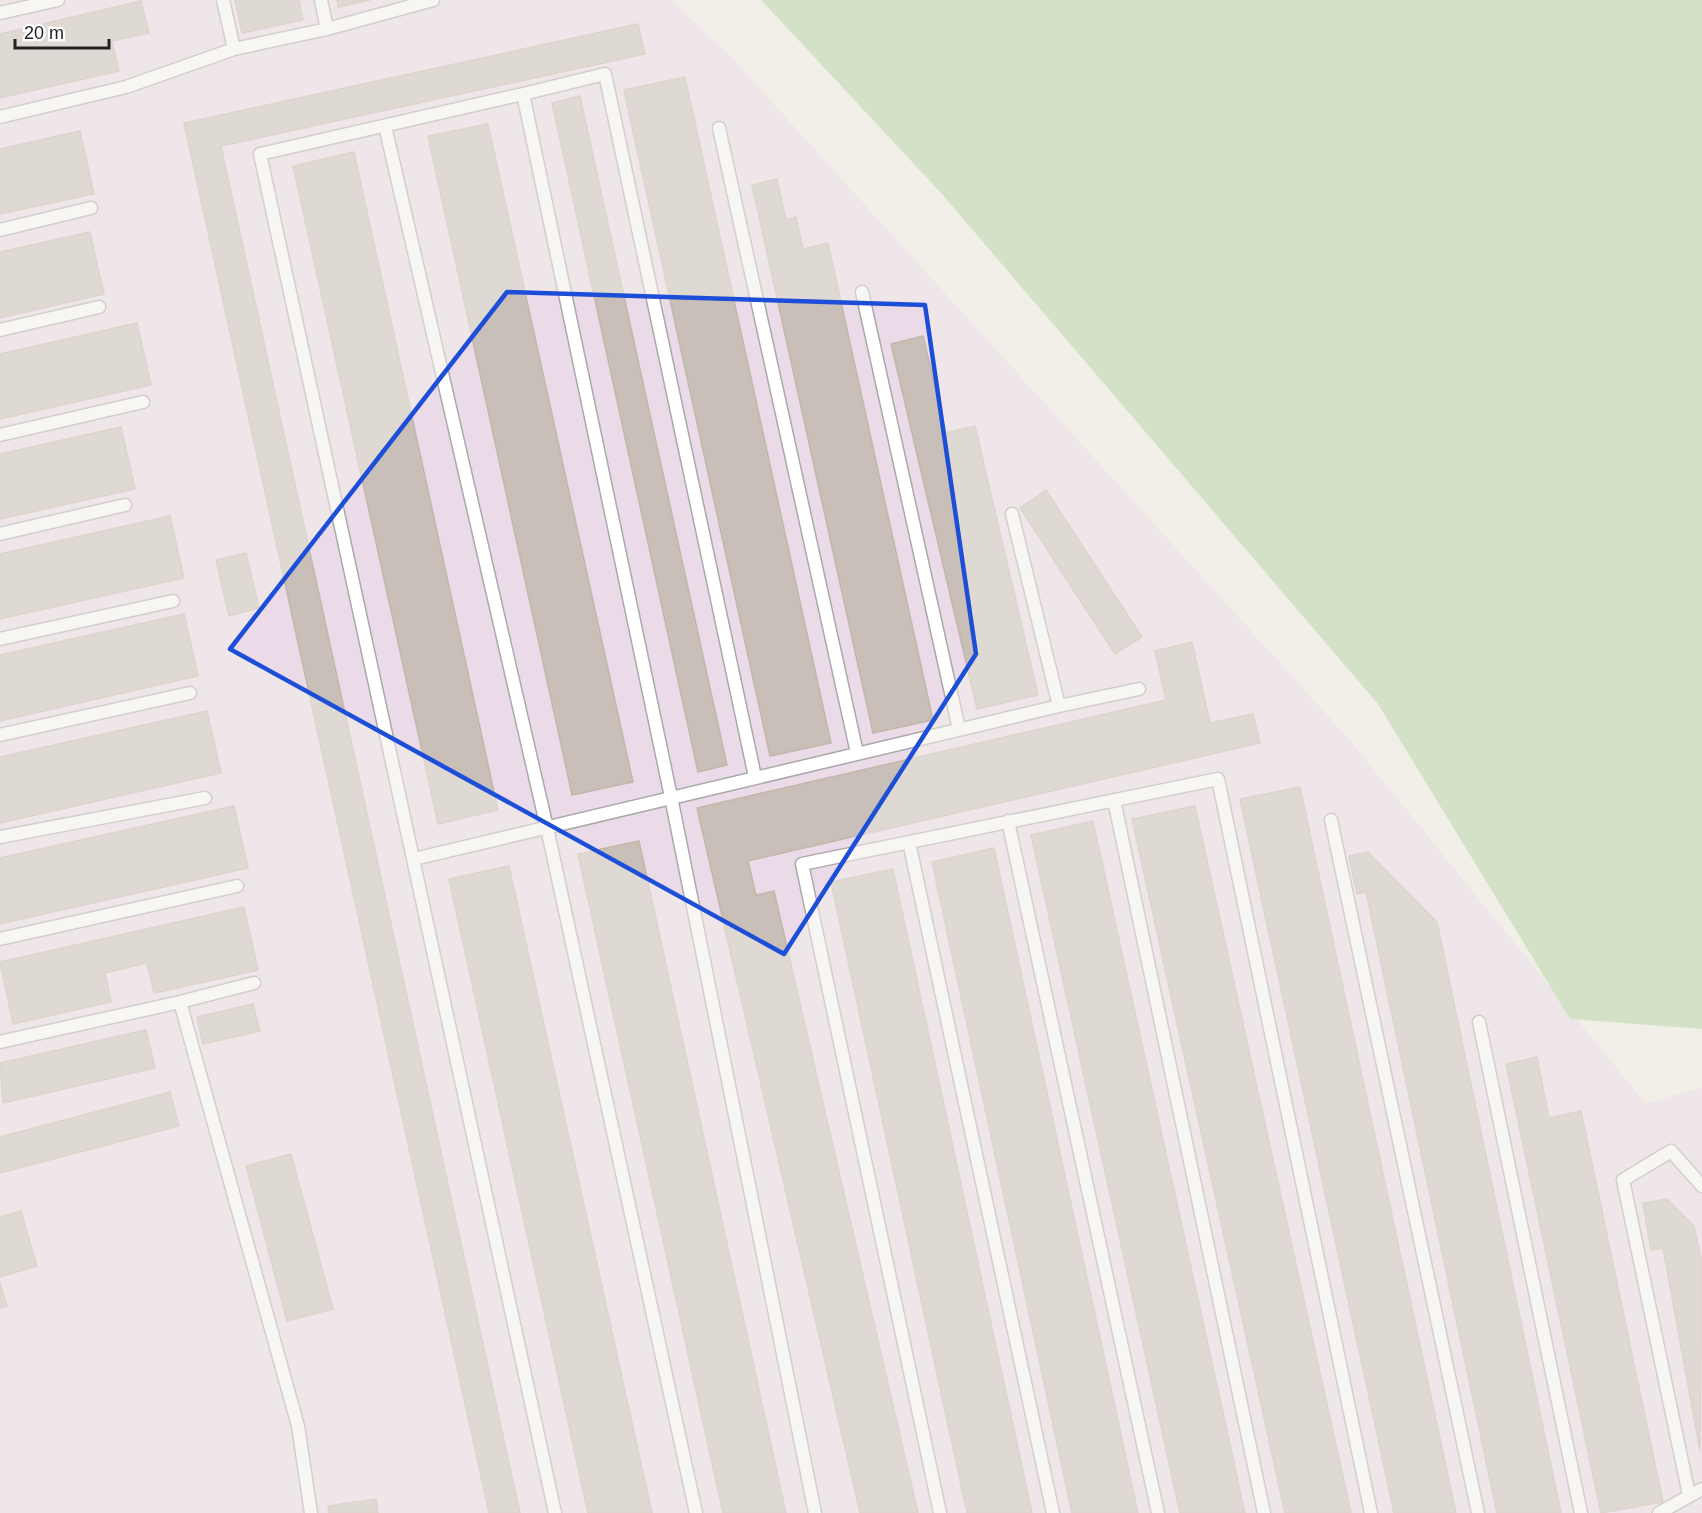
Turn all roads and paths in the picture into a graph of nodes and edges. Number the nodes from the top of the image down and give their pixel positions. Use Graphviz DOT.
graph roads {
  1 [pos="58,0"];
  2 [pos="223,0"];
  3 [pos="321,0"];
  4 [pos="427,1"];
  5 [pos="0,13"];
  6 [pos="327,28"];
  7 [pos="234,49"];
  8 [pos="523,94"];
  9 [pos="0,117"];
  10 [pos="385,126"];
  11 [pos="719,128"];
  12 [pos="91,208"];
  13 [pos="0,230"];
  14 [pos="862,292"];
  15 [pos="99,307"];
  16 [pos="0,330"];
  17 [pos="143,402"];
  18 [pos="0,435"];
  19 [pos="125,505"];
  20 [pos="1012,514"];
  21 [pos="0,534"];
  22 [pos="173,601"];
  23 [pos="0,639"];
  24 [pos="1138,689"];
  25 [pos="190,693"];
  26 [pos="1059,706"];
  27 [pos="959,729"];
  28 [pos="0,735"];
  29 [pos="857,753"];
  30 [pos="755,777"];
  31 [pos="671,797"];
  32 [pos="205,798"];
  33 [pos="1114,800"];
  34 [pos="1331,820"];
  35 [pos="1008,822"];
  36 [pos="547,828"];
  37 [pos="0,837"];
  38 [pos="909,842"];
  39 [pos="414,859"];
  40 [pos="237,886"];
  41 [pos="0,939"];
  42 [pos="254,983"];
  43 [pos="180,1002"];
  44 [pos="1479,1022"];
  45 [pos="0,1042"];
  46 [pos="1702,1186"];
  47 [pos="1702,1489"];
  48 [pos="1689,1495"];
  49 [pos="311,1513"];
  50 [pos="555,1513"];
  51 [pos="696,1513"];
  52 [pos="815,1513"];
  53 [pos="940,1513"];
  54 [pos="1053,1513"];
  55 [pos="1158,1513"];
  56 [pos="1264,1513"];
  57 [pos="1371,1513"];
  58 [pos="1478,1513"];
  59 [pos="1581,1513"];
  60 [pos="1659,1513"];
  1 -- 5 [label="lane"];
  2 -- 7 [label="lane"];
  3 -- 6 [label="lane"];
  4 -- 6 [label="lane"];
  6 -- 7 [label="lane"];
  7 -- 9 [label="lane"];
  8 -- 10 [label="lane"];
  8 -- 30 [label="lane"];
  8 -- 31 [label="lane"];
  10 -- 36 [label="lane"];
  10 -- 39 [label="lane"];
  11 -- 29 [label="lane"];
  12 -- 13 [label="lane"];
  14 -- 27 [label="lane"];
  15 -- 16 [label="lane"];
  17 -- 18 [label="lane"];
  19 -- 21 [label="lane"];
  20 -- 26 [label="lane"];
  22 -- 23 [label="lane"];
  24 -- 26 [label="lane"];
  25 -- 28 [label="lane"];
  26 -- 27 [label="lane"];
  27 -- 29 [label="lane"];
  29 -- 30 [label="lane"];
  30 -- 31 [label="lane"];
  31 -- 36 [label="lane"];
  31 -- 52 [label="lane"];
  32 -- 37 [label="lane"];
  33 -- 35 [label="lane"];
  33 -- 56 [label="lane"];
  33 -- 57 [label="lane"];
  34 -- 58 [label="lane"];
  35 -- 38 [label="lane"];
  35 -- 55 [label="lane"];
  36 -- 39 [label="lane"];
  36 -- 51 [label="lane"];
  38 -- 53 [label="lane"];
  38 -- 54 [label="lane"];
  39 -- 50 [label="lane"];
  40 -- 41 [label="lane"];
  42 -- 43 [label="lane"];
  43 -- 45 [label="lane"];
  43 -- 49 [label="lane"];
  44 -- 59 [label="lane"];
  46 -- 48 [label="lane"];
  47 -- 48 [label="lane"];
  48 -- 60 [label="lane"];
}
